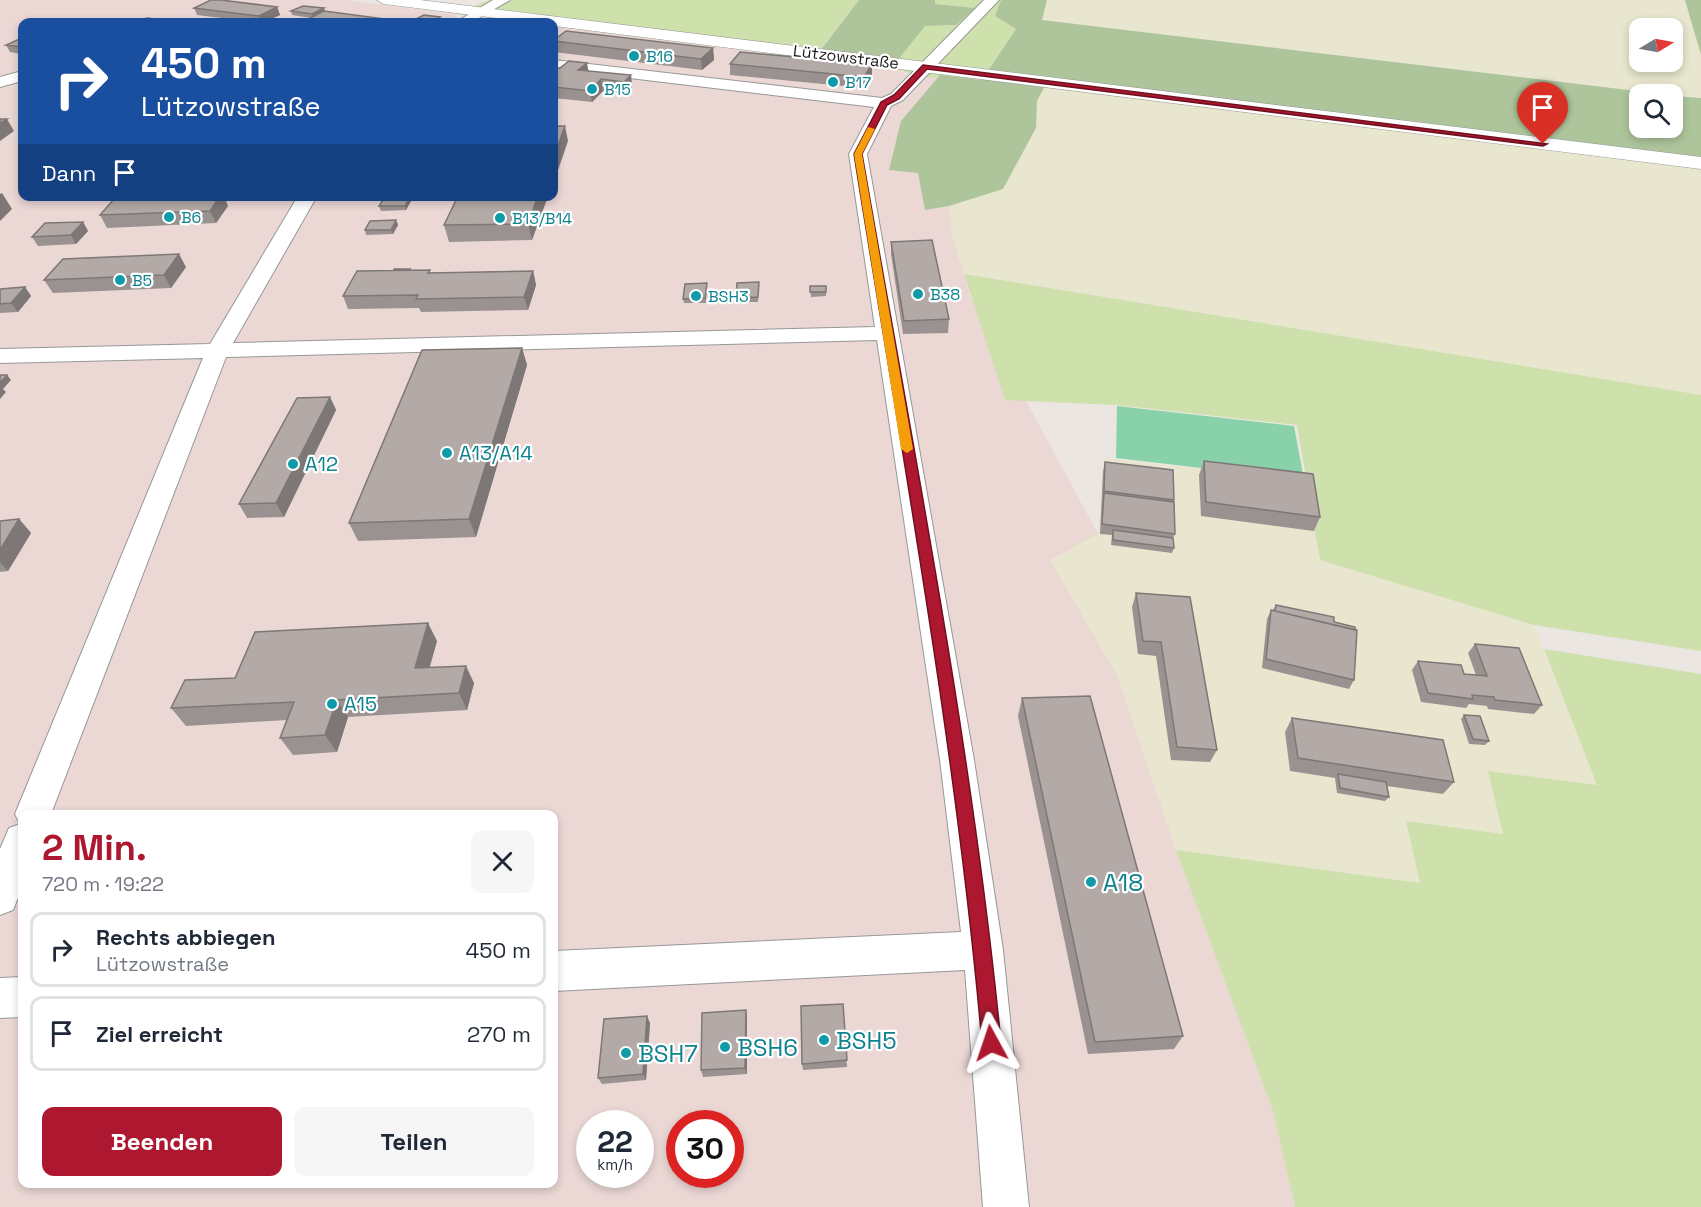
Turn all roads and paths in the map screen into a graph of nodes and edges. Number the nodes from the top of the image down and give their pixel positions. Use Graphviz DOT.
graph roads {
  1 [pos="384,0"];
  2 [pos="503,0"];
  3 [pos="992,0"];
  4 [pos="481,12"];
  5 [pos="470,18"];
  6 [pos="529,18"];
  7 [pos="558,22"];
  8 [pos="558,64"];
  9 [pos="925,67"];
  10 [pos="18,77"];
  11 [pos="0,82"];
  12 [pos="884,103"];
  13 [pos="1701,163"];
  14 [pos="305,201"];
  15 [pos="888,333"];
  16 [pos="217,351"];
  17 [pos="0,356"];
  18 [pos="35,810"];
  19 [pos="18,850"];
  20 [pos="0,897"];
  21 [pos="983,950"];
  22 [pos="558,971"];
  23 [pos="18,997"];
  24 [pos="0,998"];
  25 [pos="1006,1207"];
  1 -- 4 [label="street, Lützowstraße"];
  2 -- 4 [label="street"];
  3 -- 9 [label="street"];
  4 -- 5 [label="street"];
  4 -- 6 [label="street, Lützowstraße"];
  7 -- 9 [label="street, Lützowstraße"];
  8 -- 12 [label="street"];
  9 -- 12 [label="street"];
  9 -- 13 [label="street, Lützowstraße"];
  10 -- 11 [label="street"];
  12 -- 15 [label="street"];
  14 -- 16 [label="street"];
  15 -- 16 [label="street"];
  15 -- 21 [label="street"];
  16 -- 17 [label="street"];
  16 -- 18 [label="street"];
  19 -- 20 [label="street"];
  21 -- 22 [label="street"];
  21 -- 25 [label="street"];
  23 -- 24 [label="street"];
}
